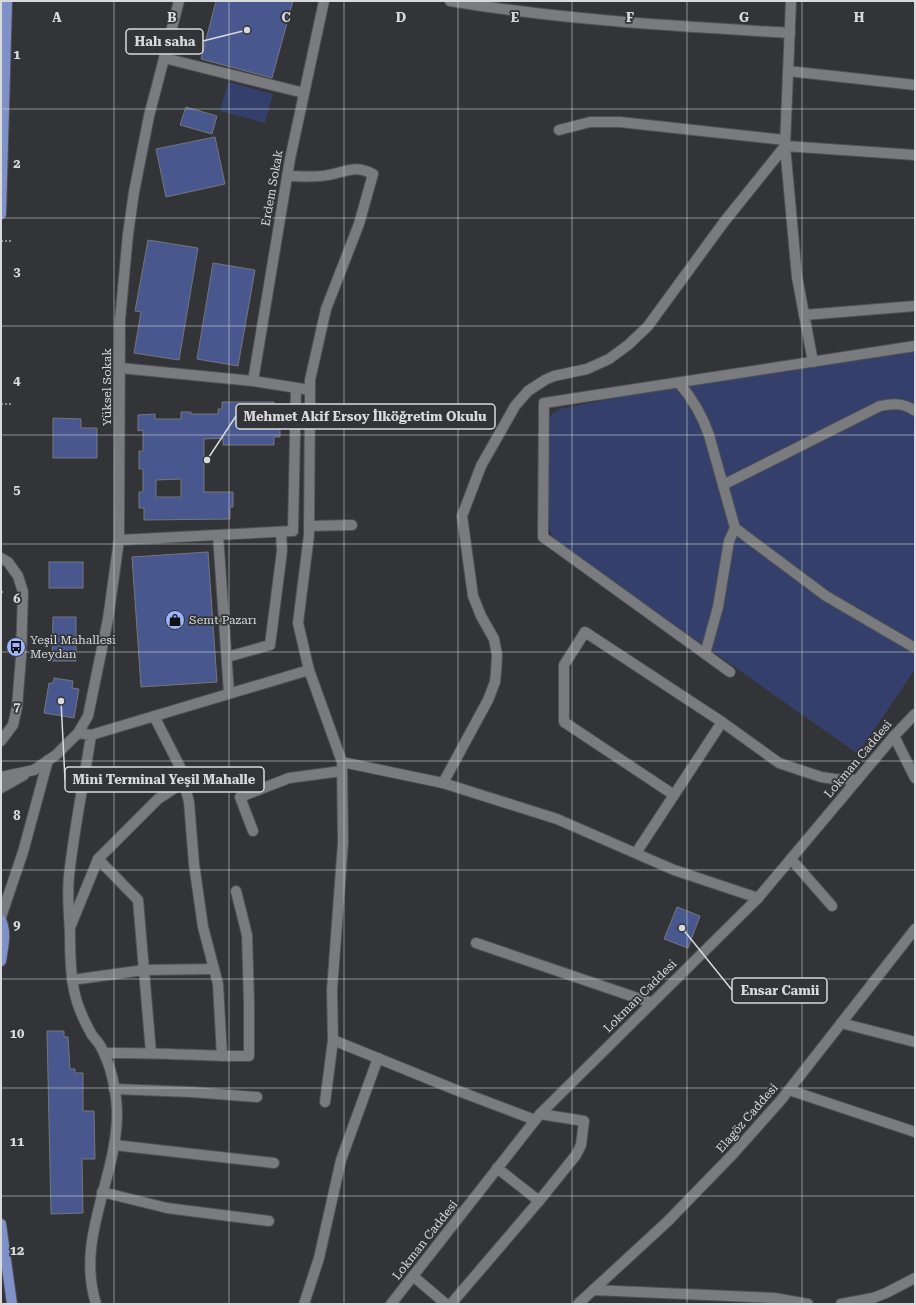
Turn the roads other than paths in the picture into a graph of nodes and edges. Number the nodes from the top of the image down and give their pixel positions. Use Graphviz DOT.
graph roads {
  1 [pos="7,1"];
  2 [pos="179,1"];
  3 [pos="324,1"];
  4 [pos="450,1"];
  5 [pos="791,1"];
  6 [pos="790,33"];
  7 [pos="164,58"];
  8 [pos="788,71"];
  9 [pos="915,85"];
  10 [pos="304,93"];
  11 [pos="559,130"];
  12 [pos="785,143"];
  13 [pos="915,155"];
  14 [pos="287,176"];
  15 [pos="1,214"];
  16 [pos="915,306"];
  17 [pos="804,315"];
  18 [pos="915,346"];
  19 [pos="813,362"];
  20 [pos="120,368"];
  21 [pos="253,381"];
  22 [pos="679,383"];
  23 [pos="296,388"];
  24 [pos="310,390"];
  25 [pos="915,411"];
  26 [pos="723,485"];
  27 [pos="352,525"];
  28 [pos="309,526"];
  29 [pos="735,528"];
  30 [pos="281,532"];
  31 [pos="218,535"];
  32 [pos="119,540"];
  33 [pos="1,558"];
  34 [pos="915,648"];
  35 [pos="705,654"];
  36 [pos="227,657"];
  37 [pos="309,670"];
  38 [pos="730,672"];
  39 [pos="229,693"];
  40 [pos="915,714"];
  41 [pos="154,716"];
  42 [pos="722,722"];
  43 [pos="78,733"];
  44 [pos="91,736"];
  45 [pos="894,736"];
  46 [pos="1,741"];
  47 [pos="48,760"];
  48 [pos="342,766"];
  49 [pos="34,770"];
  50 [pos="1,777"];
  51 [pos="915,778"];
  52 [pos="857,780"];
  53 [pos="184,782"];
  54 [pos="443,783"];
  55 [pos="1,788"];
  56 [pos="674,795"];
  57 [pos="254,831"];
  58 [pos="636,853"];
  59 [pos="98,859"];
  60 [pos="791,859"];
  61 [pos="236,891"];
  62 [pos="758,898"];
  63 [pos="832,906"];
  64 [pos="1,918"];
  65 [pos="70,928"];
  66 [pos="915,929"];
  67 [pos="476,943"];
  68 [pos="2,945"];
  69 [pos="1,961"];
  70 [pos="214,969"];
  71 [pos="144,970"];
  72 [pos="72,980"];
  73 [pos="652,1003"];
  74 [pos="841,1023"];
  75 [pos="333,1040"];
  76 [pos="915,1042"];
  77 [pos="104,1053"];
  78 [pos="151,1053"];
  79 [pos="222,1056"];
  80 [pos="378,1058"];
  81 [pos="114,1089"];
  82 [pos="789,1090"];
  83 [pos="256,1097"];
  84 [pos="325,1102"];
  85 [pos="538,1117"];
  86 [pos="915,1132"];
  87 [pos="114,1145"];
  88 [pos="274,1163"];
  89 [pos="498,1168"];
  90 [pos="102,1192"];
  91 [pos="539,1201"];
  92 [pos="269,1221"];
  93 [pos="1,1224"];
  94 [pos="413,1276"];
  95 [pos="915,1278"];
  96 [pos="593,1290"];
  97 [pos="12,1304"];
  98 [pos="96,1304"];
  99 [pos="304,1304"];
  100 [pos="391,1304"];
  101 [pos="446,1304"];
  102 [pos="451,1304"];
  103 [pos="578,1304"];
  104 [pos="808,1304"];
  105 [pos="846,1304"];
  1 -- 15 [label="main road"];
  2 -- 7 [label="street, Yüksel Sokak"];
  3 -- 10 [label="street, Erdem Sokak"];
  4 -- 6 [label="street"];
  5 -- 6 [label="street"];
  6 -- 8 [label="street"];
  7 -- 10 [label="street"];
  7 -- 20 [label="street, Yüksel Sokak"];
  8 -- 9 [label="street"];
  8 -- 12 [label="street"];
  10 -- 14 [label="street, Erdem Sokak"];
  11 -- 12 [label="street"];
  12 -- 13 [label="street"];
  12 -- 17 [label="street"];
  12 -- 54 [label="street"];
  14 -- 21 [label="street, Erdem Sokak"];
  14 -- 24 [label="street"];
  16 -- 17 [label="street"];
  17 -- 19 [label="street"];
  18 -- 19 [label="street"];
  19 -- 22 [label="street"];
  20 -- 21 [label="street"];
  20 -- 32 [label="street, Yüksel Sokak"];
  21 -- 23 [label="street"];
  22 -- 26 [label="street"];
  22 -- 35 [label="street"];
  23 -- 24 [label="street"];
  23 -- 30 [label="street"];
  24 -- 28 [label="street"];
  25 -- 26 [label="street"];
  26 -- 29 [label="street"];
  27 -- 28 [label="street"];
  28 -- 37 [label="street"];
  29 -- 34 [label="street"];
  29 -- 35 [label="street"];
  30 -- 31 [label="street"];
  30 -- 36 [label="street"];
  31 -- 32 [label="street"];
  31 -- 36 [label="street"];
  32 -- 43 [label="street, Yüksel Sokak"];
  33 -- 46 [label="street"];
  35 -- 38 [label="street"];
  36 -- 39 [label="street"];
  37 -- 39 [label="street"];
  37 -- 48 [label="street"];
  39 -- 41 [label="street"];
  40 -- 45 [label="street, Lokman Caddesi"];
  41 -- 44 [label="street"];
  41 -- 53 [label="street"];
  42 -- 52 [label="street"];
  42 -- 56 [label="street"];
  42 -- 56 [label="street"];
  43 -- 44 [label="street"];
  43 -- 47 [label="street, Yüksel Sokak"];
  44 -- 65 [label="street"];
  45 -- 51 [label="street"];
  45 -- 52 [label="street, Lokman Caddesi"];
  47 -- 49 [label="street, Yüksel Sokak"];
  47 -- 64 [label="street"];
  48 -- 54 [label="street"];
  48 -- 57 [label="street"];
  48 -- 75 [label="street"];
  49 -- 50 [label="street, Yüksel Sokak"];
  49 -- 55 [label="street"];
  52 -- 60 [label="street, Lokman Caddesi"];
  53 -- 59 [label="street"];
  53 -- 70 [label="street"];
  54 -- 58 [label="street"];
  56 -- 58 [label="street"];
  58 -- 62 [label="street"];
  59 -- 65 [label="street"];
  59 -- 71 [label="street"];
  60 -- 62 [label="street, Lokman Caddesi"];
  60 -- 63 [label="street"];
  61 -- 79 [label="street"];
  62 -- 73 [label="street, Lokman Caddesi"];
  64 -- 68 [label="main road"];
  65 -- 72 [label="street"];
  66 -- 74 [label="street, Elagöz Caddesi"];
  67 -- 73 [label="street"];
  68 -- 69 [label="main road"];
  70 -- 71 [label="street"];
  70 -- 79 [label="street"];
  71 -- 72 [label="street"];
  71 -- 78 [label="street"];
  72 -- 77 [label="street"];
  73 -- 85 [label="street, Lokman Caddesi"];
  74 -- 76 [label="street"];
  74 -- 82 [label="street, Elagöz Caddesi"];
  75 -- 80 [label="street"];
  75 -- 84 [label="street"];
  77 -- 78 [label="street"];
  77 -- 81 [label="street"];
  78 -- 79 [label="street"];
  80 -- 85 [label="street"];
  80 -- 99 [label="street"];
  81 -- 83 [label="street"];
  81 -- 87 [label="street"];
  82 -- 86 [label="street"];
  82 -- 96 [label="street, Elagöz Caddesi"];
  85 -- 89 [label="street, Lokman Caddesi"];
  85 -- 91 [label="street"];
  87 -- 88 [label="street"];
  87 -- 90 [label="street"];
  89 -- 91 [label="street"];
  89 -- 94 [label="street, Lokman Caddesi"];
  90 -- 92 [label="street"];
  90 -- 98 [label="street"];
  91 -- 102 [label="street"];
  93 -- 97 [label="main road"];
  94 -- 100 [label="street, Lokman Caddesi"];
  94 -- 101 [label="street"];
  95 -- 105 [label="street"];
  96 -- 103 [label="street, Elagöz Caddesi"];
  96 -- 104 [label="street"];
}
